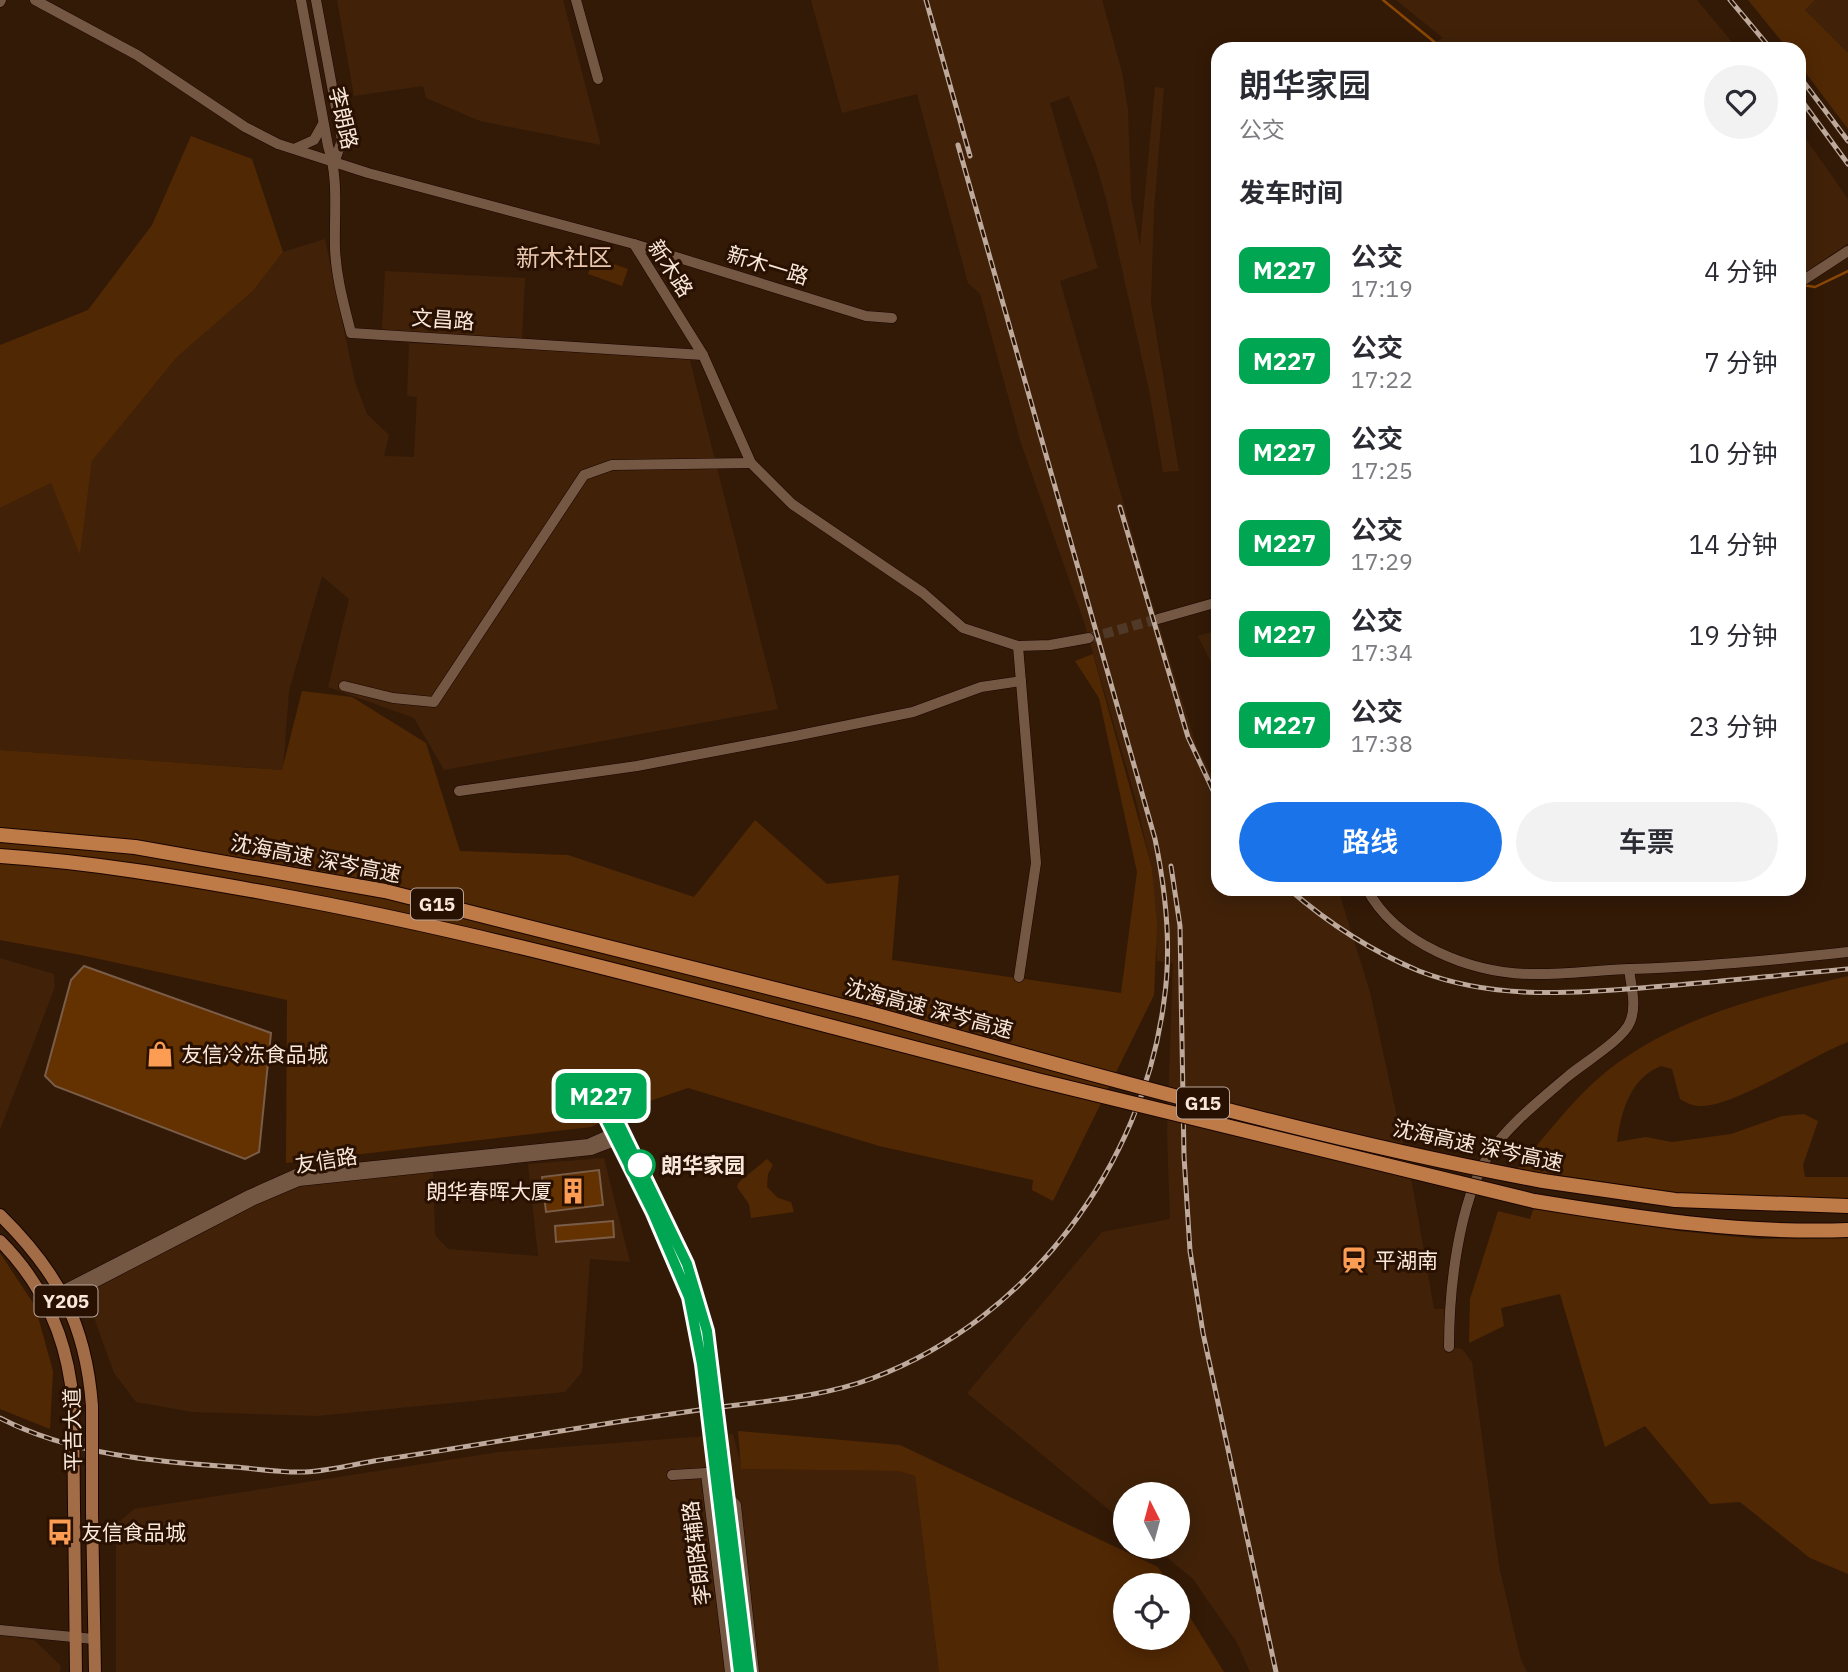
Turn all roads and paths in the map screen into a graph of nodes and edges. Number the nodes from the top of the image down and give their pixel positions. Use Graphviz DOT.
graph roads {
  1 [pos="36,0"];
  2 [pos="301,0"];
  3 [pos="316,0"];
  4 [pos="576,0"];
  5 [pos="598,79"];
  6 [pos="323,120"];
  7 [pos="291,149"];
  8 [pos="334,163"];
  9 [pos="634,244"];
  10 [pos="1848,251"];
  11 [pos="1806,278"];
  12 [pos="892,318"];
  13 [pos="703,355"];
  14 [pos="751,463"];
  15 [pos="1211,604"];
  16 [pos="1158,619"];
  17 [pos="1088,638"];
  18 [pos="1018,646"];
  19 [pos="1021,681"];
  20 [pos="344,686"];
  21 [pos="459,791"];
  22 [pos="0,835"];
  23 [pos="0,856"];
  24 [pos="1372,896"];
  25 [pos="1848,952"];
  26 [pos="1629,969"];
  27 [pos="1019,977"];
  28 [pos="615,1137"];
  29 [pos="1848,1206"];
  30 [pos="0,1215"];
  31 [pos="1848,1230"];
  32 [pos="0,1241"];
  33 [pos="63,1295"];
  34 [pos="702,1332"];
  35 [pos="1449,1347"];
  36 [pos="706,1473"];
  37 [pos="672,1475"];
  38 [pos="0,1630"];
  39 [pos="76,1638"];
  40 [pos="94,1639"];
  41 [pos="76,1672"];
  42 [pos="95,1672"];
  43 [pos="730,1672"];
  44 [pos="739,1672"];
  45 [pos="749,1672"];
  46 [pos="754,1672"];
  1 -- 7 [label="street, 新木路"];
  2 -- 6 [label="street, 李朗路"];
  3 -- 8 [label="street, 李朗路"];
  4 -- 5 [label="street"];
  6 -- 7 [label="street"];
  6 -- 8 [label="street, 李朗路"];
  7 -- 8 [label="street, 新木路"];
  8 -- 9 [label="street, 新木路"];
  8 -- 13 [label="street, 文昌路"];
  9 -- 12 [label="street, 新木一路"];
  9 -- 13 [label="street, 新木路"];
  10 -- 11 [label="street"];
  13 -- 14 [label="street, 新木路"];
  14 -- 18 [label="street, 新木路"];
  14 -- 20 [label="street"];
  15 -- 16 [label="street"];
  17 -- 18 [label="street, 新木路"];
  18 -- 19 [label="street"];
  19 -- 21 [label="street"];
  19 -- 27 [label="street"];
  22 -- 29 [label="highway, 沈海高速 深岑高速 / G15, bridge"];
  23 -- 31 [label="highway, 沈海高速 深岑高速 / G15, bridge"];
  24 -- 26 [label="street"];
  25 -- 26 [label="street"];
  26 -- 35 [label="street"];
  28 -- 33 [label="street, 友信路"];
  28 -- 34 [label="street"];
  28 -- 34 [label="street"];
  30 -- 33 [label="main road, 平吉大道 / Y205"];
  32 -- 39 [label="main road, 平吉大道 / Y205, bridge"];
  33 -- 40 [label="main road, 平吉大道 / Y205, bridge"];
  34 -- 44 [label="street, bridge"];
  34 -- 45 [label="street, bridge"];
  36 -- 37 [label="street"];
  36 -- 43 [label="street, 李朗路辅路"];
  36 -- 46 [label="street, 李朗路辅路"];
  38 -- 39 [label="street"];
  39 -- 40 [label="street"];
  39 -- 41 [label="main road, 平吉大道 / Y205"];
  40 -- 42 [label="main road, 平吉大道 / Y205"];
}
